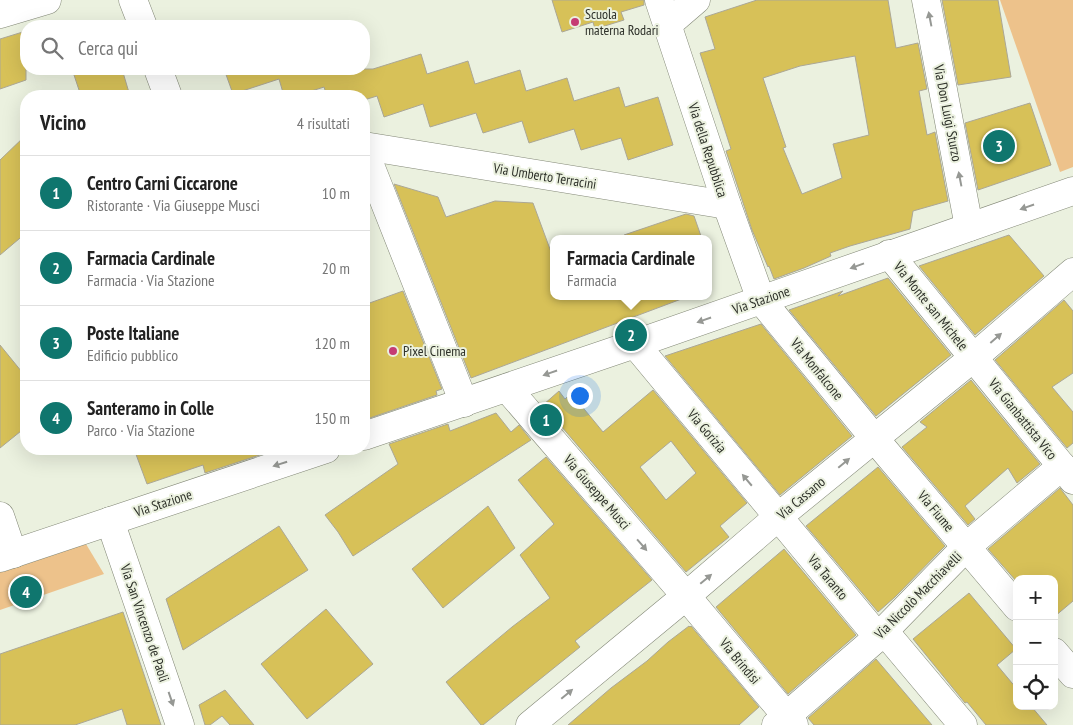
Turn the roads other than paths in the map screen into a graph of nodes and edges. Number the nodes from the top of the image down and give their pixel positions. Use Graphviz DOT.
graph roads {
  1 [pos="47,0"];
  2 [pos="133,0"];
  3 [pos="696,0"];
  4 [pos="926,0"];
  5 [pos="663,12"];
  6 [pos="0,14"];
  7 [pos="141,20"];
  8 [pos="160,75"];
  9 [pos="166,90"];
  10 [pos="370,147"];
  11 [pos="370,165"];
  12 [pos="1073,191"];
  13 [pos="727,205"];
  14 [pos="969,227"];
  15 [pos="889,254"];
  16 [pos="1072,276"];
  17 [pos="761,300"];
  18 [pos="635,344"];
  19 [pos="973,358"];
  20 [pos="508,388"];
  21 [pos="464,403"];
  22 [pos="370,434"];
  23 [pos="874,438"];
  24 [pos="308,455"];
  25 [pos="1067,473"];
  26 [pos="0,516"];
  27 [pos="778,517"];
  28 [pos="110,521"];
  29 [pos="966,547"];
  30 [pos="6,556"];
  31 [pos="686,596"];
  32 [pos="1013,603"];
  33 [pos="881,634"];
  34 [pos="1058,657"];
  35 [pos="1073,674"];
  36 [pos="785,722"];
  37 [pos="180,725"];
  38 [pos="530,725"];
  39 [pos="963,725"];
  1 -- 6 [label="street"];
  2 -- 7 [label="street"];
  3 -- 5 [label="street"];
  14 -- 4 [label="street, Via Don Luigi Sturzo, one-way"];
  5 -- 13 [label="street, Via della Repubblica"];
  8 -- 9 [label="street"];
  10 -- 13 [label="street, Via Umberto Terracini"];
  11 -- 21 [label="street"];
  12 -- 14 [label="street, Via Stazione, one-way"];
  13 -- 17 [label="street, Via della Repubblica"];
  14 -- 15 [label="street, Via Stazione"];
  15 -- 17 [label="street, Via Stazione, one-way"];
  15 -- 19 [label="street, Via Monte san Michele"];
  19 -- 16 [label="street, Via Cassano, one-way"];
  17 -- 18 [label="street, Via Stazione, one-way"];
  17 -- 23 [label="street, Via Monfalcone"];
  18 -- 20 [label="street, Via Stazione, one-way"];
  27 -- 18 [label="street, Via Gorizia, one-way"];
  19 -- 23 [label="street, Via Cassano"];
  19 -- 25 [label="street, Via Gianbattista Vico"];
  20 -- 21 [label="street, Via Stazione"];
  20 -- 31 [label="street, Via Giuseppe Musci, one-way"];
  21 -- 22 [label="street, Via Stazione"];
  27 -- 23 [label="street, Via Cassano, one-way"];
  23 -- 29 [label="street, Via Fiume"];
  24 -- 28 [label="street, Via Stazione, one-way"];
  25 -- 29 [label="street, Via Niccolò Macchiavelli"];
  26 -- 30 [label="street"];
  31 -- 27 [label="street, Via Cassano, one-way"];
  27 -- 33 [label="street, Via Taranto"];
  28 -- 30 [label="street, Via Stazione"];
  28 -- 37 [label="street, Via San Vincenzo de Paoli, one-way"];
  29 -- 32 [label="street, Via Fiume"];
  29 -- 33 [label="street, Via Niccolò Macchiavelli"];
  31 -- 36 [label="street, Via Brindisi"];
  38 -- 31 [label="street, Via Cassano, one-way"];
  33 -- 36 [label="street, Via Niccolò Macchiavelli"];
  33 -- 39 [label="street, Via Taranto"];
  34 -- 35 [label="street"];
}
